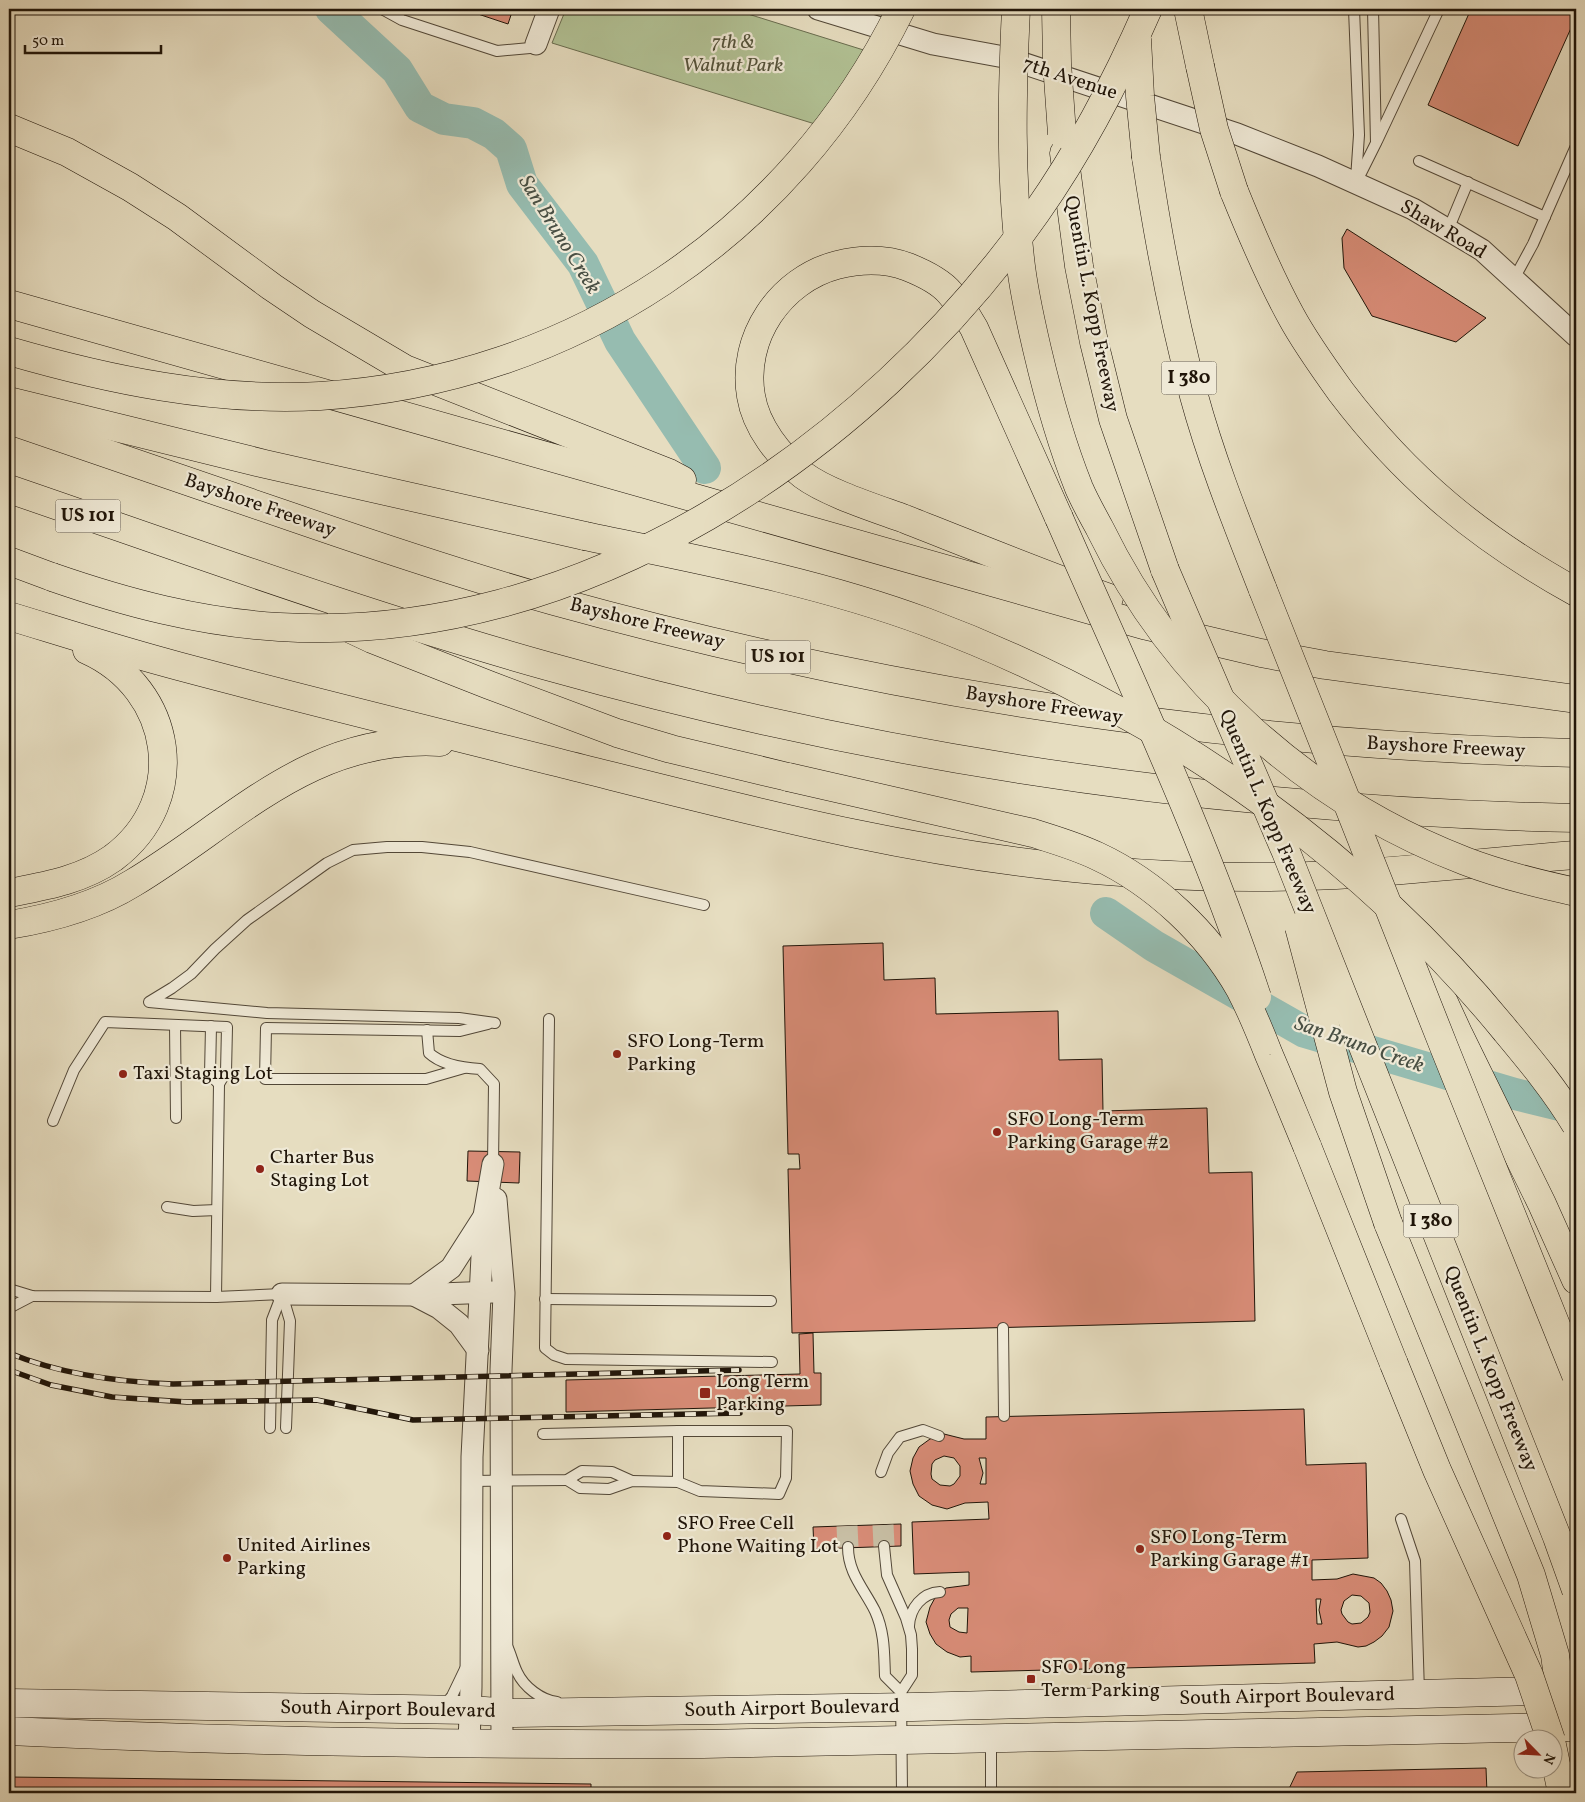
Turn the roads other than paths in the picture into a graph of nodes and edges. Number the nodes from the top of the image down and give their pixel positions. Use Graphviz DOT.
graph roads {
  1 [pos="382,9"];
  2 [pos="549,9"];
  3 [pos="818,9"];
  4 [pos="901,9"];
  5 [pos="1016,9"];
  6 [pos="1056,9"];
  7 [pos="1148,9"];
  8 [pos="1188,9"];
  9 [pos="1354,9"];
  10 [pos="1373,9"];
  11 [pos="1439,9"];
  12 [pos="1137,22"];
  13 [pos="536,44"];
  14 [pos="9,128"];
  15 [pos="1376,143"];
  16 [pos="1576,146"];
  17 [pos="1419,161"];
  18 [pos="1318,166"];
  19 [pos="1468,182"];
  20 [pos="1356,183"];
  21 [pos="1545,217"];
  22 [pos="1448,230"];
  23 [pos="1514,279"];
  24 [pos="9,304"];
  25 [pos="1576,336"];
  26 [pos="9,351"];
  27 [pos="9,401"];
  28 [pos="9,420"];
  29 [pos="9,489"];
  30 [pos="741,511"];
  31 [pos="167,543"];
  32 [pos="9,561"];
  33 [pos="1576,592"];
  34 [pos="9,616"];
  35 [pos="9,621"];
  36 [pos="1385,674"];
  37 [pos="1576,699"];
  38 [pos="1313,714"];
  39 [pos="1576,754"];
  40 [pos="579,767"];
  41 [pos="1576,818"];
  42 [pos="1286,852"];
  43 [pos="1576,855"];
  44 [pos="1576,892"];
  45 [pos="9,893"];
  46 [pos="704,906"];
  47 [pos="9,925"];
  48 [pos="549,1019"];
  49 [pos="175,1025"];
  50 [pos="211,1026"];
  51 [pos="427,1030"];
  52 [pos="464,1068"];
  53 [pos="219,1084"];
  54 [pos="176,1118"];
  55 [pos="53,1121"];
  56 [pos="1576,1125"];
  57 [pos="1307,1146"];
  58 [pos="493,1164"];
  59 [pos="167,1207"];
  60 [pos="217,1210"];
  61 [pos="484,1216"];
  62 [pos="1576,1280"];
  63 [pos="9,1289"];
  64 [pos="480,1292"];
  65 [pos="504,1293"];
  66 [pos="282,1294"];
  67 [pos="414,1295"];
  68 [pos="32,1296"];
  69 [pos="216,1297"];
  70 [pos="545,1299"];
  71 [pos="771,1301"];
  72 [pos="9,1308"];
  73 [pos="1003,1328"];
  74 [pos="478,1350"];
  75 [pos="772,1362"];
  76 [pos="1576,1376"];
  77 [pos="1004,1416"];
  78 [pos="270,1428"];
  79 [pos="286,1428"];
  80 [pos="678,1431"];
  81 [pos="543,1434"];
  82 [pos="939,1436"];
  83 [pos="881,1472"];
  84 [pos="501,1480"];
  85 [pos="567,1480"];
  86 [pos="471,1481"];
  87 [pos="632,1481"];
  88 [pos="678,1482"];
  89 [pos="1401,1519"];
  90 [pos="884,1546"];
  91 [pos="848,1548"];
  92 [pos="1576,1590"];
  93 [pos="940,1592"];
  94 [pos="909,1629"];
  95 [pos="503,1637"];
  96 [pos="471,1646"];
  97 [pos="1569,1690"];
  98 [pos="1419,1694"];
  99 [pos="901,1699"];
  100 [pos="9,1703"];
  101 [pos="442,1709"];
  102 [pos="470,1710"];
  103 [pos="503,1712"];
  104 [pos="623,1712"];
  105 [pos="1558,1730"];
  106 [pos="1562,1730"];
  107 [pos="9,1731"];
  108 [pos="1512,1735"];
  109 [pos="991,1738"];
  110 [pos="902,1740"];
  111 [pos="469,1743"];
  112 [pos="502,1744"];
  113 [pos="1562,1780"];
  114 [pos="902,1793"];
  115 [pos="991,1793"];
  116 [pos="1562,1793"];
  1 -- 13 [label="lane"];
  2 -- 13 [label="street"];
  3 -- 18 [label="street, 7th Avenue"];
  4 -- 26 [label="highway, bridge"];
  5 -- 44 [label="highway, bridge"];
  6 -- 42 [label="highway, Quentin L. Kopp Freeway / I 380, bridge"];
  7 -- 32 [label="highway, bridge"];
  8 -- 33 [label="highway, bridge"];
  9 -- 20 [label="lane"];
  10 -- 15 [label="lane"];
  11 -- 15 [label="lane"];
  12 -- 38 [label="highway, I 380, bridge"];
  14 -- 30 [label="highway"];
  15 -- 20 [label="lane"];
  16 -- 21 [label="lane"];
  17 -- 19 [label="lane"];
  18 -- 20 [label="street, Shaw Road"];
  19 -- 21 [label="lane"];
  19 -- 22 [label="lane"];
  20 -- 22 [label="street, Shaw Road"];
  21 -- 23 [label="lane"];
  22 -- 23 [label="street, Shaw Road"];
  23 -- 25 [label="street, Shaw Road"];
  24 -- 30 [label="highway"];
  27 -- 56 [label="highway, bridge"];
  28 -- 39 [label="highway, Bayshore Freeway / US 101"];
  29 -- 31 [label="highway, US 101"];
  30 -- 36 [label="highway"];
  31 -- 41 [label="highway, US 101"];
  31 -- 57 [label="highway, bridge"];
  34 -- 40 [label="highway"];
  35 -- 45 [label="highway"];
  36 -- 37 [label="highway"];
  36 -- 57 [label="highway, bridge"];
  38 -- 62 [label="highway, bridge"];
  38 -- 76 [label="highway, I 380, bridge"];
  40 -- 43 [label="highway"];
  40 -- 47 [label="highway"];
  42 -- 92 [label="highway, Quentin L. Kopp Freeway / I 380, bridge"];
  42 -- 97 [label="highway, bridge"];
  46 -- 51 [label="lane"];
  48 -- 70 [label="lane"];
  49 -- 50 [label="lane"];
  49 -- 54 [label="lane"];
  49 -- 55 [label="lane"];
  50 -- 53 [label="lane"];
  50 -- 53 [label="lane"];
  51 -- 52 [label="lane"];
  51 -- 52 [label="lane"];
  52 -- 58 [label="lane"];
  53 -- 60 [label="lane"];
  57 -- 105 [label="highway, bridge"];
  58 -- 61 [label="street"];
  58 -- 65 [label="street"];
  59 -- 60 [label="lane"];
  60 -- 69 [label="lane"];
  61 -- 64 [label="street"];
  61 -- 67 [label="street"];
  63 -- 68 [label="lane"];
  64 -- 65 [label="street"];
  64 -- 67 [label="street"];
  64 -- 74 [label="street"];
  65 -- 84 [label="street"];
  66 -- 67 [label="street"];
  66 -- 69 [label="lane"];
  66 -- 78 [label="lane"];
  66 -- 79 [label="lane"];
  67 -- 74 [label="street"];
  68 -- 69 [label="lane"];
  68 -- 72 [label="lane"];
  70 -- 71 [label="lane"];
  70 -- 75 [label="lane"];
  73 -- 77 [label="lane"];
  74 -- 86 [label="street"];
  80 -- 81 [label="lane"];
  80 -- 88 [label="lane"];
  80 -- 88 [label="lane"];
  82 -- 83 [label="lane"];
  84 -- 85 [label="lane"];
  84 -- 86 [label="lane"];
  84 -- 95 [label="street"];
  85 -- 87 [label="lane"];
  85 -- 87 [label="lane"];
  86 -- 96 [label="street"];
  87 -- 88 [label="lane"];
  89 -- 98 [label="lane"];
  90 -- 94 [label="lane"];
  91 -- 99 [label="lane"];
  93 -- 94 [label="lane"];
  94 -- 99 [label="lane"];
  95 -- 103 [label="street"];
  95 -- 104 [label="lane"];
  96 -- 101 [label="lane"];
  96 -- 102 [label="street"];
  97 -- 98 [label="street, South Airport Boulevard"];
  97 -- 106 [label="highway"];
  98 -- 99 [label="street, South Airport Boulevard"];
  99 -- 104 [label="street, South Airport Boulevard"];
  99 -- 110 [label="lane"];
  100 -- 101 [label="street, South Airport Boulevard"];
  101 -- 102 [label="street, South Airport Boulevard"];
  102 -- 103 [label="street, South Airport Boulevard"];
  102 -- 111 [label="street"];
  103 -- 104 [label="street, South Airport Boulevard"];
  103 -- 112 [label="street"];
  107 -- 111 [label="street, South Airport Boulevard"];
  108 -- 109 [label="street, South Airport Boulevard"];
  109 -- 110 [label="street, South Airport Boulevard"];
  109 -- 115 [label="lane"];
  110 -- 112 [label="street, South Airport Boulevard"];
  110 -- 114 [label="lane"];
  111 -- 112 [label="street, South Airport Boulevard"];
  113 -- 116 [label="highway"];
}
